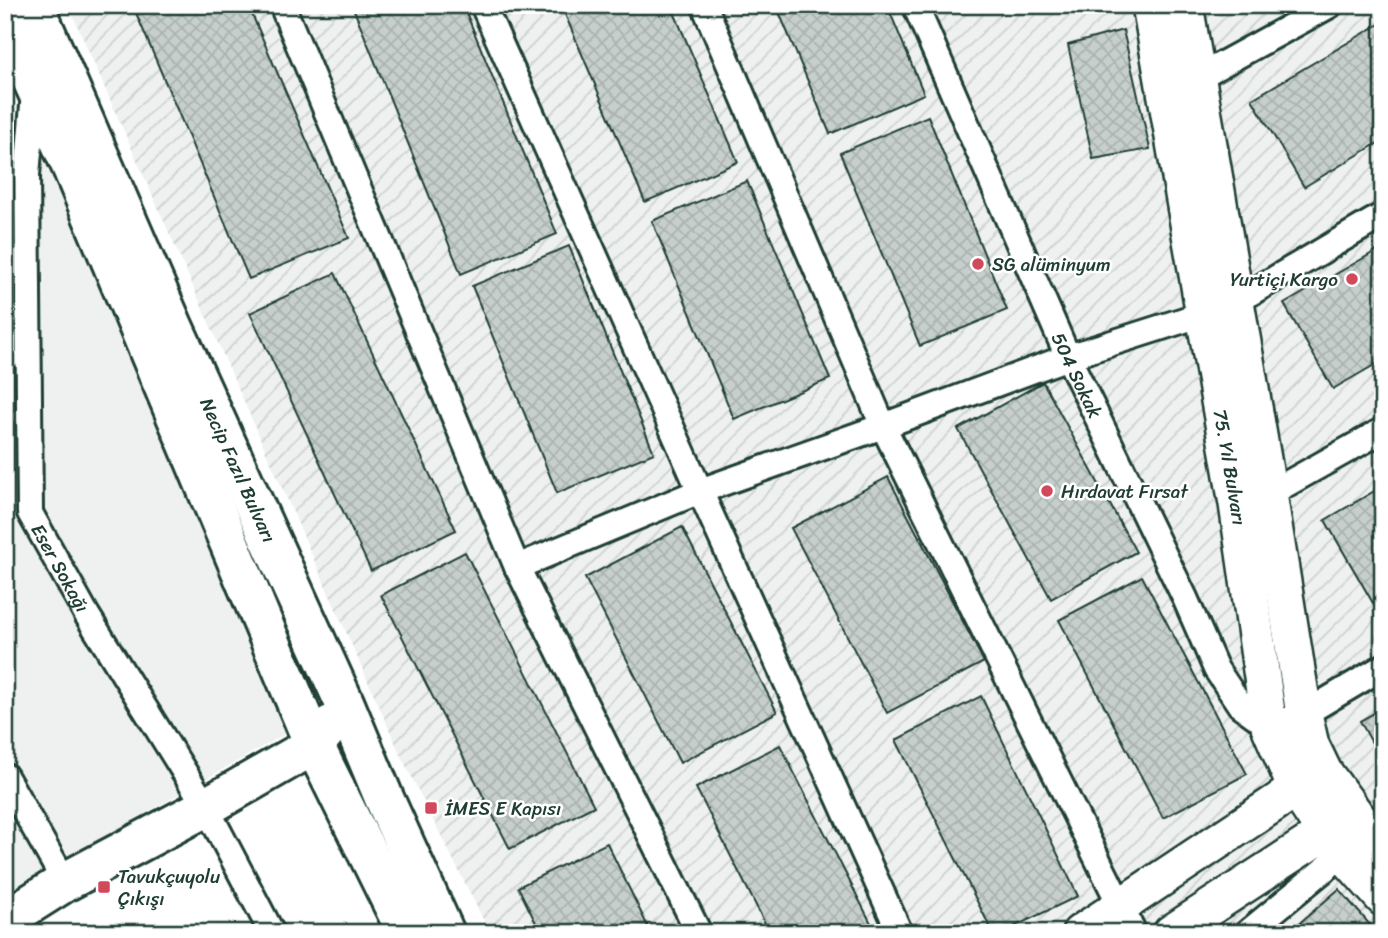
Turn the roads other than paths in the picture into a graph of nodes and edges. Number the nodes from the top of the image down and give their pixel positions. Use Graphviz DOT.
graph roads {
  1 [pos="34,5"];
  2 [pos="282,5"];
  3 [pos="483,5"];
  4 [pos="704,5"];
  5 [pos="915,5"];
  6 [pos="1150,5"];
  7 [pos="1185,5"];
  8 [pos="1330,5"];
  9 [pos="5,20"];
  10 [pos="1199,78"];
  11 [pos="35,86"];
  12 [pos="1166,94"];
  13 [pos="1383,215"];
  14 [pos="1237,301"];
  15 [pos="1203,314"];
  16 [pos="29,354"];
  17 [pos="1068,356"];
  18 [pos="5,362"];
  19 [pos="883,426"];
  20 [pos="1383,430"];
  21 [pos="700,491"];
  22 [pos="1253,499"];
  23 [pos="517,567"];
  24 [pos="1383,667"];
  25 [pos="344,702"];
  26 [pos="1304,713"];
  27 [pos="1269,726"];
  28 [pos="314,745"];
  29 [pos="5,776"];
  30 [pos="1296,789"];
  31 [pos="206,807"];
  32 [pos="1341,833"];
  33 [pos="1383,851"];
  34 [pos="65,882"];
  35 [pos="1383,898"];
  36 [pos="1127,919"];
  37 [pos="5,920"];
  38 [pos="399,930"];
  39 [pos="272,933"];
  40 [pos="445,933"];
  41 [pos="699,933"];
  42 [pos="900,933"];
  43 [pos="1080,933"];
  44 [pos="1171,933"];
  45 [pos="1247,933"];
  1 -- 25 [label="main road, Necip Fazıl Bulvarı"];
  2 -- 23 [label="street"];
  3 -- 21 [label="street"];
  4 -- 19 [label="street"];
  5 -- 17 [label="street, 504 Sokak"];
  6 -- 12 [label="street, 75. Yıl Bulvarı"];
  7 -- 10 [label="street, 75. Yıl Bulvarı"];
  8 -- 10 [label="street"];
  9 -- 11 [label="main road, Necip Fazıl Bulvarı"];
  10 -- 12 [label="street"];
  10 -- 14 [label="street, 75. Yıl Bulvarı"];
  11 -- 16 [label="street, Eser Sokağı"];
  11 -- 28 [label="main road, Necip Fazıl Bulvarı"];
  12 -- 15 [label="street, 75. Yıl Bulvarı"];
  13 -- 14 [label="street"];
  14 -- 15 [label="street"];
  14 -- 22 [label="street, 75. Yıl Bulvarı"];
  15 -- 17 [label="street"];
  15 -- 22 [label="street, 75. Yıl Bulvarı"];
  16 -- 18 [label="lane"];
  16 -- 31 [label="street, Eser Sokağı"];
  17 -- 19 [label="street"];
  17 -- 27 [label="street, 504 Sokak"];
  19 -- 21 [label="street"];
  19 -- 36 [label="street"];
  20 -- 22 [label="street"];
  21 -- 23 [label="street"];
  21 -- 42 [label="street"];
  22 -- 26 [label="street, 75. Yıl Bulvarı"];
  22 -- 27 [label="street, 75. Yıl Bulvarı"];
  23 -- 41 [label="street"];
  24 -- 26 [label="street"];
  25 -- 28 [label="main road"];
  25 -- 40 [label="main road, Necip Fazıl Bulvarı"];
  26 -- 27 [label="street"];
  26 -- 32 [label="street, 75. Yıl Bulvarı"];
  27 -- 30 [label="street, 75. Yıl Bulvarı"];
  28 -- 31 [label="main road"];
  28 -- 38 [label="main road, Necip Fazıl Bulvarı"];
  29 -- 34 [label="street"];
  30 -- 32 [label="street, 75. Yıl Bulvarı"];
  30 -- 36 [label="street"];
  31 -- 34 [label="main road"];
  31 -- 39 [label="street, Eser Sokağı"];
  32 -- 33 [label="street, 75. Yıl Bulvarı"];
  32 -- 35 [label="street, 75. Yıl Bulvarı"];
  32 -- 44 [label="street"];
  32 -- 45 [label="street"];
  34 -- 37 [label="main road"];
  36 -- 43 [label="street"];
}
